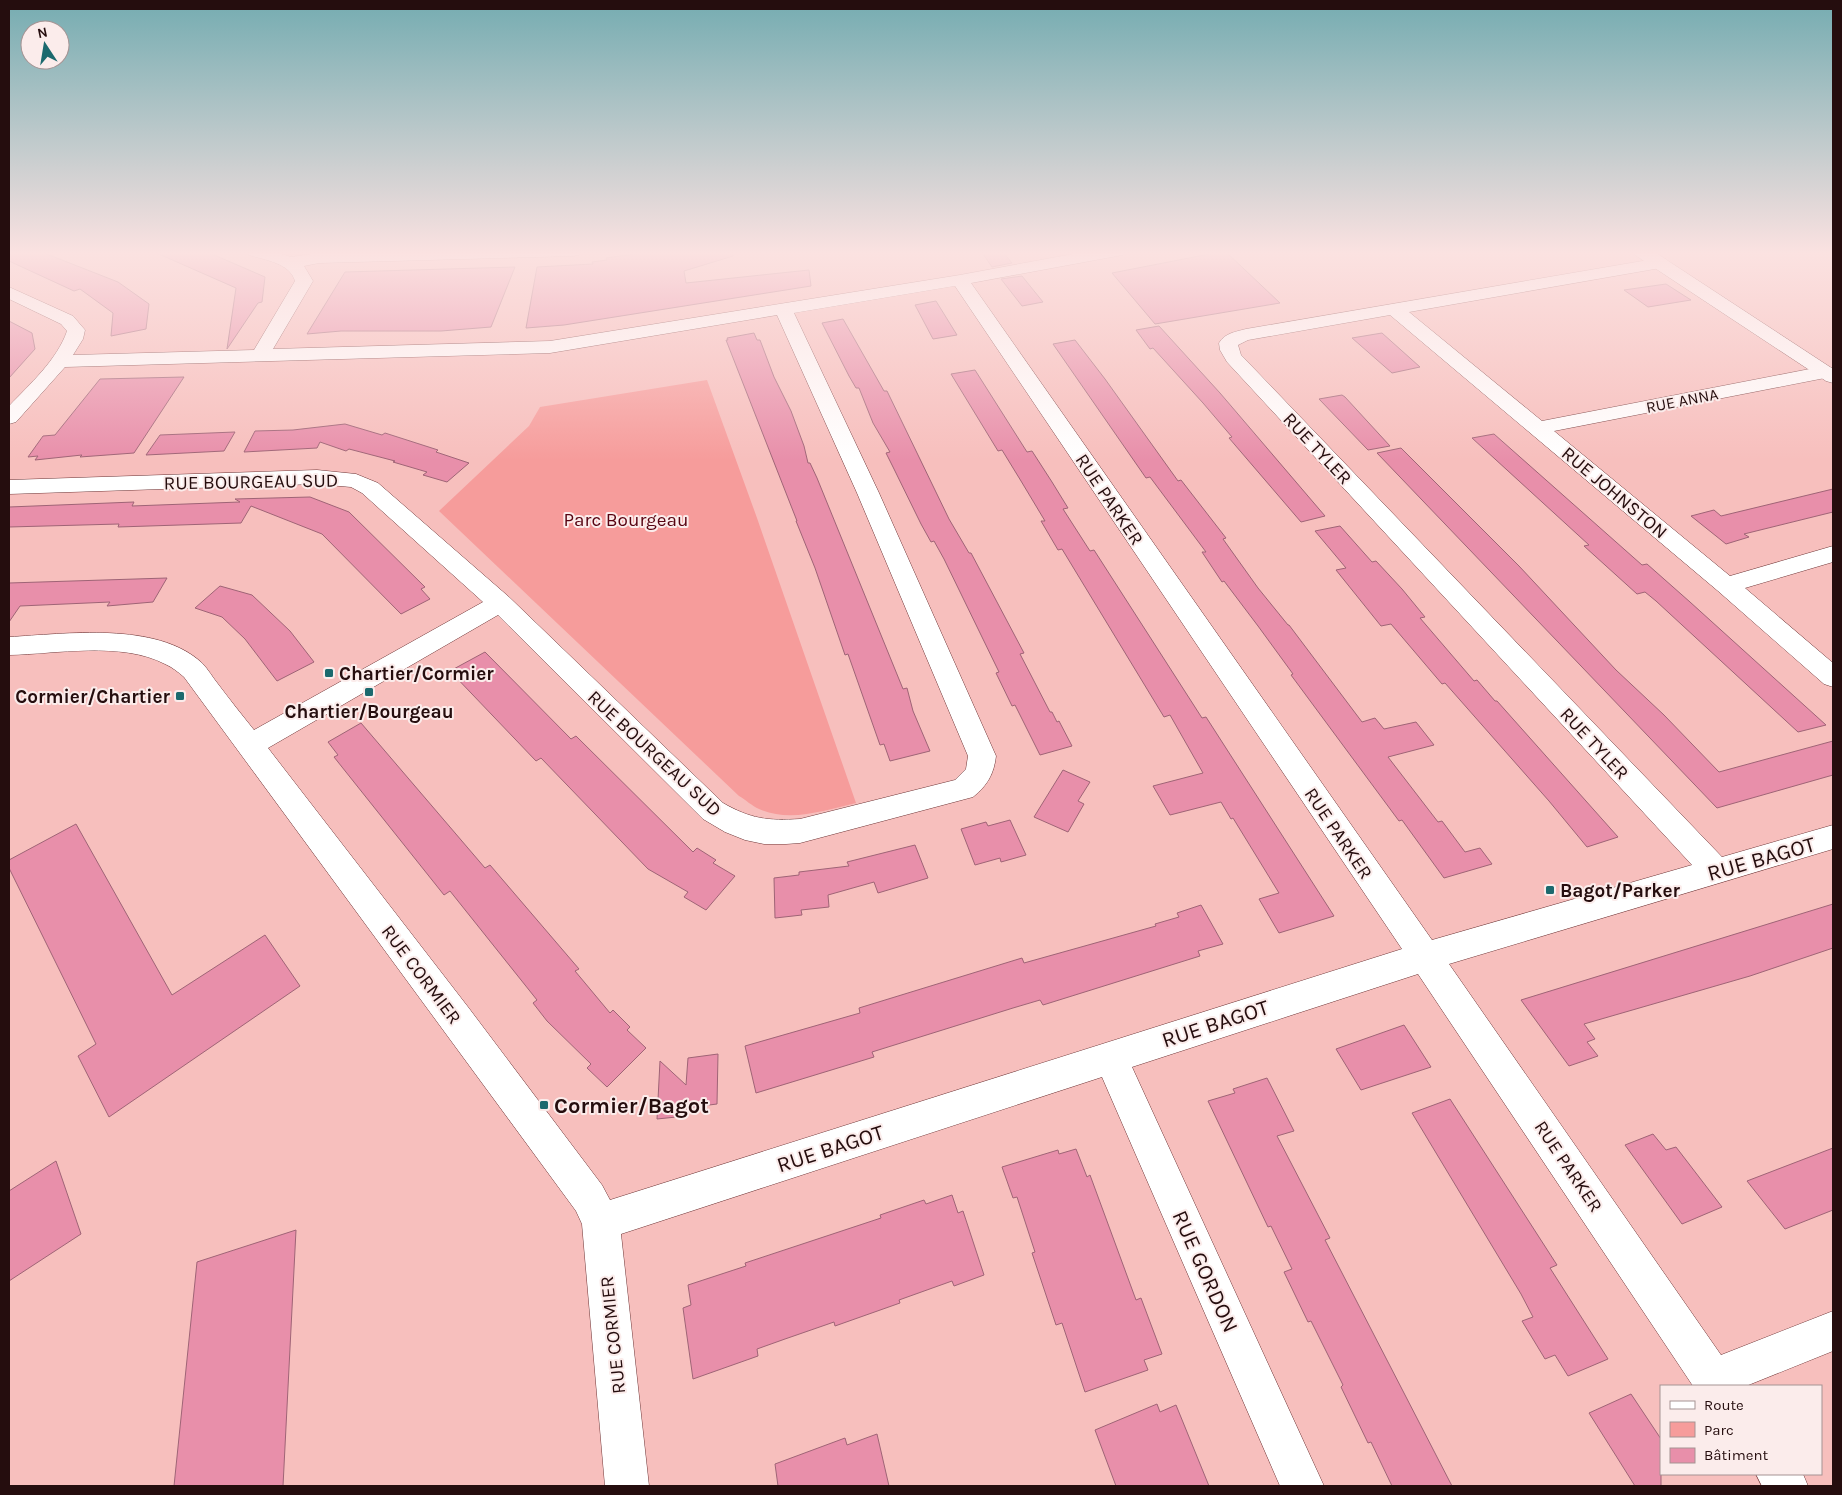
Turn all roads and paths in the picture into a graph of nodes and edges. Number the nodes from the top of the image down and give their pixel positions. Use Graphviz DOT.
graph roads {
  1 [pos="66,321"];
  2 [pos="280,321"];
  3 [pos="707,321"];
  4 [pos="790,321"];
  5 [pos="988,321"];
  6 [pos="1328,321"];
  7 [pos="1408,321"];
  8 [pos="1747,321"];
  9 [pos="260,355"];
  10 [pos="60,361"];
  11 [pos="1829,374"];
  12 [pos="9,418"];
  13 [pos="1539,428"];
  14 [pos="9,487"];
  15 [pos="1833,554"];
  16 [pos="1726,585"];
  17 [pos="500,604"];
  18 [pos="9,646"];
  19 [pos="1833,678"];
  20 [pos="250,745"];
  21 [pos="1833,837"];
  22 [pos="1715,870"];
  23 [pos="1424,957"];
  24 [pos="1110,1057"];
  25 [pos="601,1222"];
  26 [pos="1833,1331"];
  27 [pos="1715,1383"];
  28 [pos="1779,1475"];
  29 [pos="627,1486"];
  30 [pos="1302,1486"];
  31 [pos="1786,1486"];
  1 -- 10 [label="street"];
  2 -- 9 [label="street"];
  3 -- 9 [label="street"];
  4 -- 17 [label="street, RUE BOURGEAU SUD"];
  5 -- 23 [label="street, RUE PARKER"];
  6 -- 22 [label="street, RUE TYLER"];
  7 -- 13 [label="street, RUE JOHNSTON"];
  8 -- 11 [label="street"];
  9 -- 10 [label="street"];
  10 -- 12 [label="street"];
  11 -- 13 [label="street, RUE ANNA"];
  13 -- 16 [label="street, RUE JOHNSTON"];
  14 -- 17 [label="street, RUE BOURGEAU SUD"];
  15 -- 16 [label="street"];
  16 -- 19 [label="street, RUE JOHNSTON"];
  17 -- 20 [label="street"];
  18 -- 20 [label="street, RUE CORMIER"];
  20 -- 25 [label="street, RUE CORMIER"];
  21 -- 22 [label="street, RUE BAGOT"];
  22 -- 23 [label="street, RUE BAGOT"];
  23 -- 24 [label="street, RUE BAGOT"];
  23 -- 27 [label="street, RUE PARKER"];
  24 -- 25 [label="street, RUE BAGOT"];
  24 -- 30 [label="street, RUE GORDON"];
  25 -- 29 [label="street, RUE CORMIER"];
  26 -- 27 [label="street"];
  28 -- 31 [label="street"];
}
